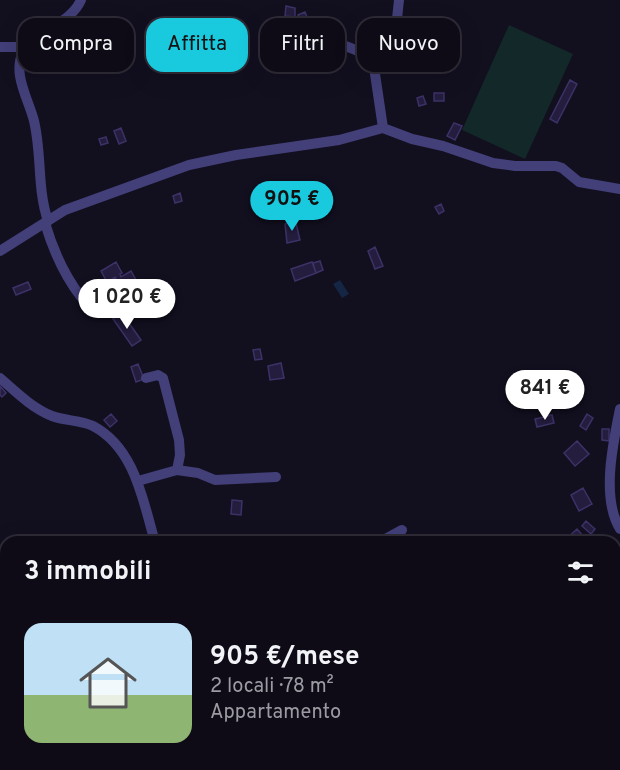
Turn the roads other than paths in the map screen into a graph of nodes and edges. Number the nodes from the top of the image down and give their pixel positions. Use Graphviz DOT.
graph roads {
  1 [pos="81,0"];
  2 [pos="399,0"];
  3 [pos="66,18"];
  4 [pos="397,18"];
  5 [pos="0,47"];
  6 [pos="18,47"];
  7 [pos="20,72"];
  8 [pos="373,72"];
  9 [pos="383,128"];
  10 [pos="620,189"];
  11 [pos="46,222"];
  12 [pos="0,251"];
  13 [pos="81,297"];
  14 [pos="0,378"];
  15 [pos="146,378"];
  16 [pos="620,409"];
  17 [pos="177,470"];
  18 [pos="276,477"];
  19 [pos="138,481"];
  20 [pos="402,530"];
  21 [pos="620,530"];
  22 [pos="153,536"];
  23 [pos="391,536"];
  1 -- 3 [label="street"];
  2 -- 4 [label="street"];
  5 -- 6 [label="street"];
  7 -- 11 [label="street"];
  8 -- 9 [label="street"];
  9 -- 10 [label="street"];
  9 -- 11 [label="street"];
  11 -- 12 [label="street"];
  11 -- 13 [label="street"];
  14 -- 19 [label="street"];
  15 -- 17 [label="street"];
  16 -- 21 [label="street"];
  17 -- 18 [label="street"];
  17 -- 19 [label="street"];
  19 -- 22 [label="street"];
  20 -- 23 [label="street"];
}
